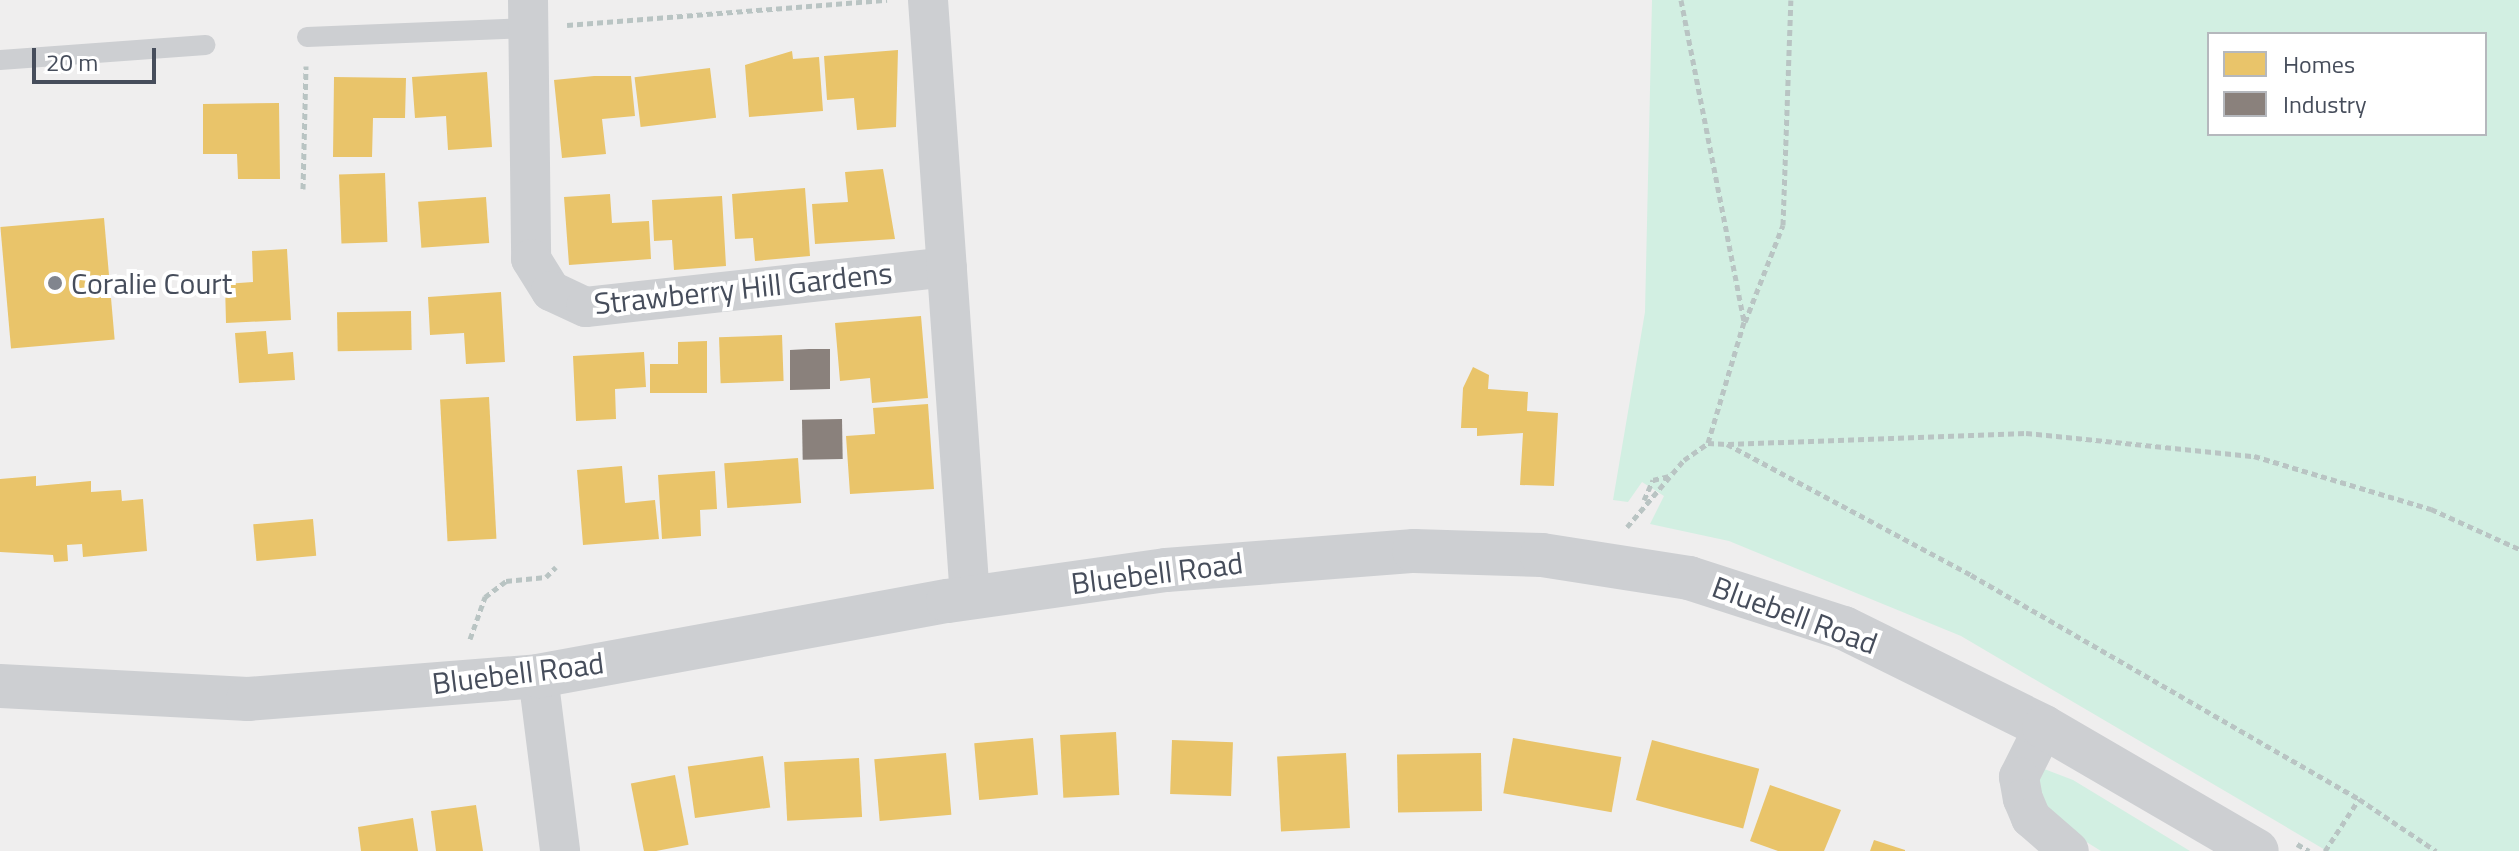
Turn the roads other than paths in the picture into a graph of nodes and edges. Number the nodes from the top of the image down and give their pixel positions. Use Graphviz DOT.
graph roads {
  1 [pos="928,0"];
  2 [pos="529,14"];
  3 [pos="307,37"];
  4 [pos="205,45"];
  5 [pos="0,60"];
  6 [pos="947,267"];
  7 [pos="970,597"];
  8 [pos="538,676"];
  9 [pos="0,686"];
  10 [pos="2044,727"];
  11 [pos="2269,843"];
  12 [pos="560,851"];
  13 [pos="2069,851"];
  1 -- 6 [label="street"];
  2 -- 3 [label="lane"];
  2 -- 6 [label="street, Strawberry Hill Gardens"];
  4 -- 5 [label="lane"];
  6 -- 7 [label="street"];
  7 -- 8 [label="street, Bluebell Road"];
  7 -- 10 [label="street, Bluebell Road"];
  8 -- 9 [label="street, Bluebell Road"];
  8 -- 12 [label="street"];
  10 -- 11 [label="street, Bluebell Road"];
  10 -- 13 [label="street"];
}
